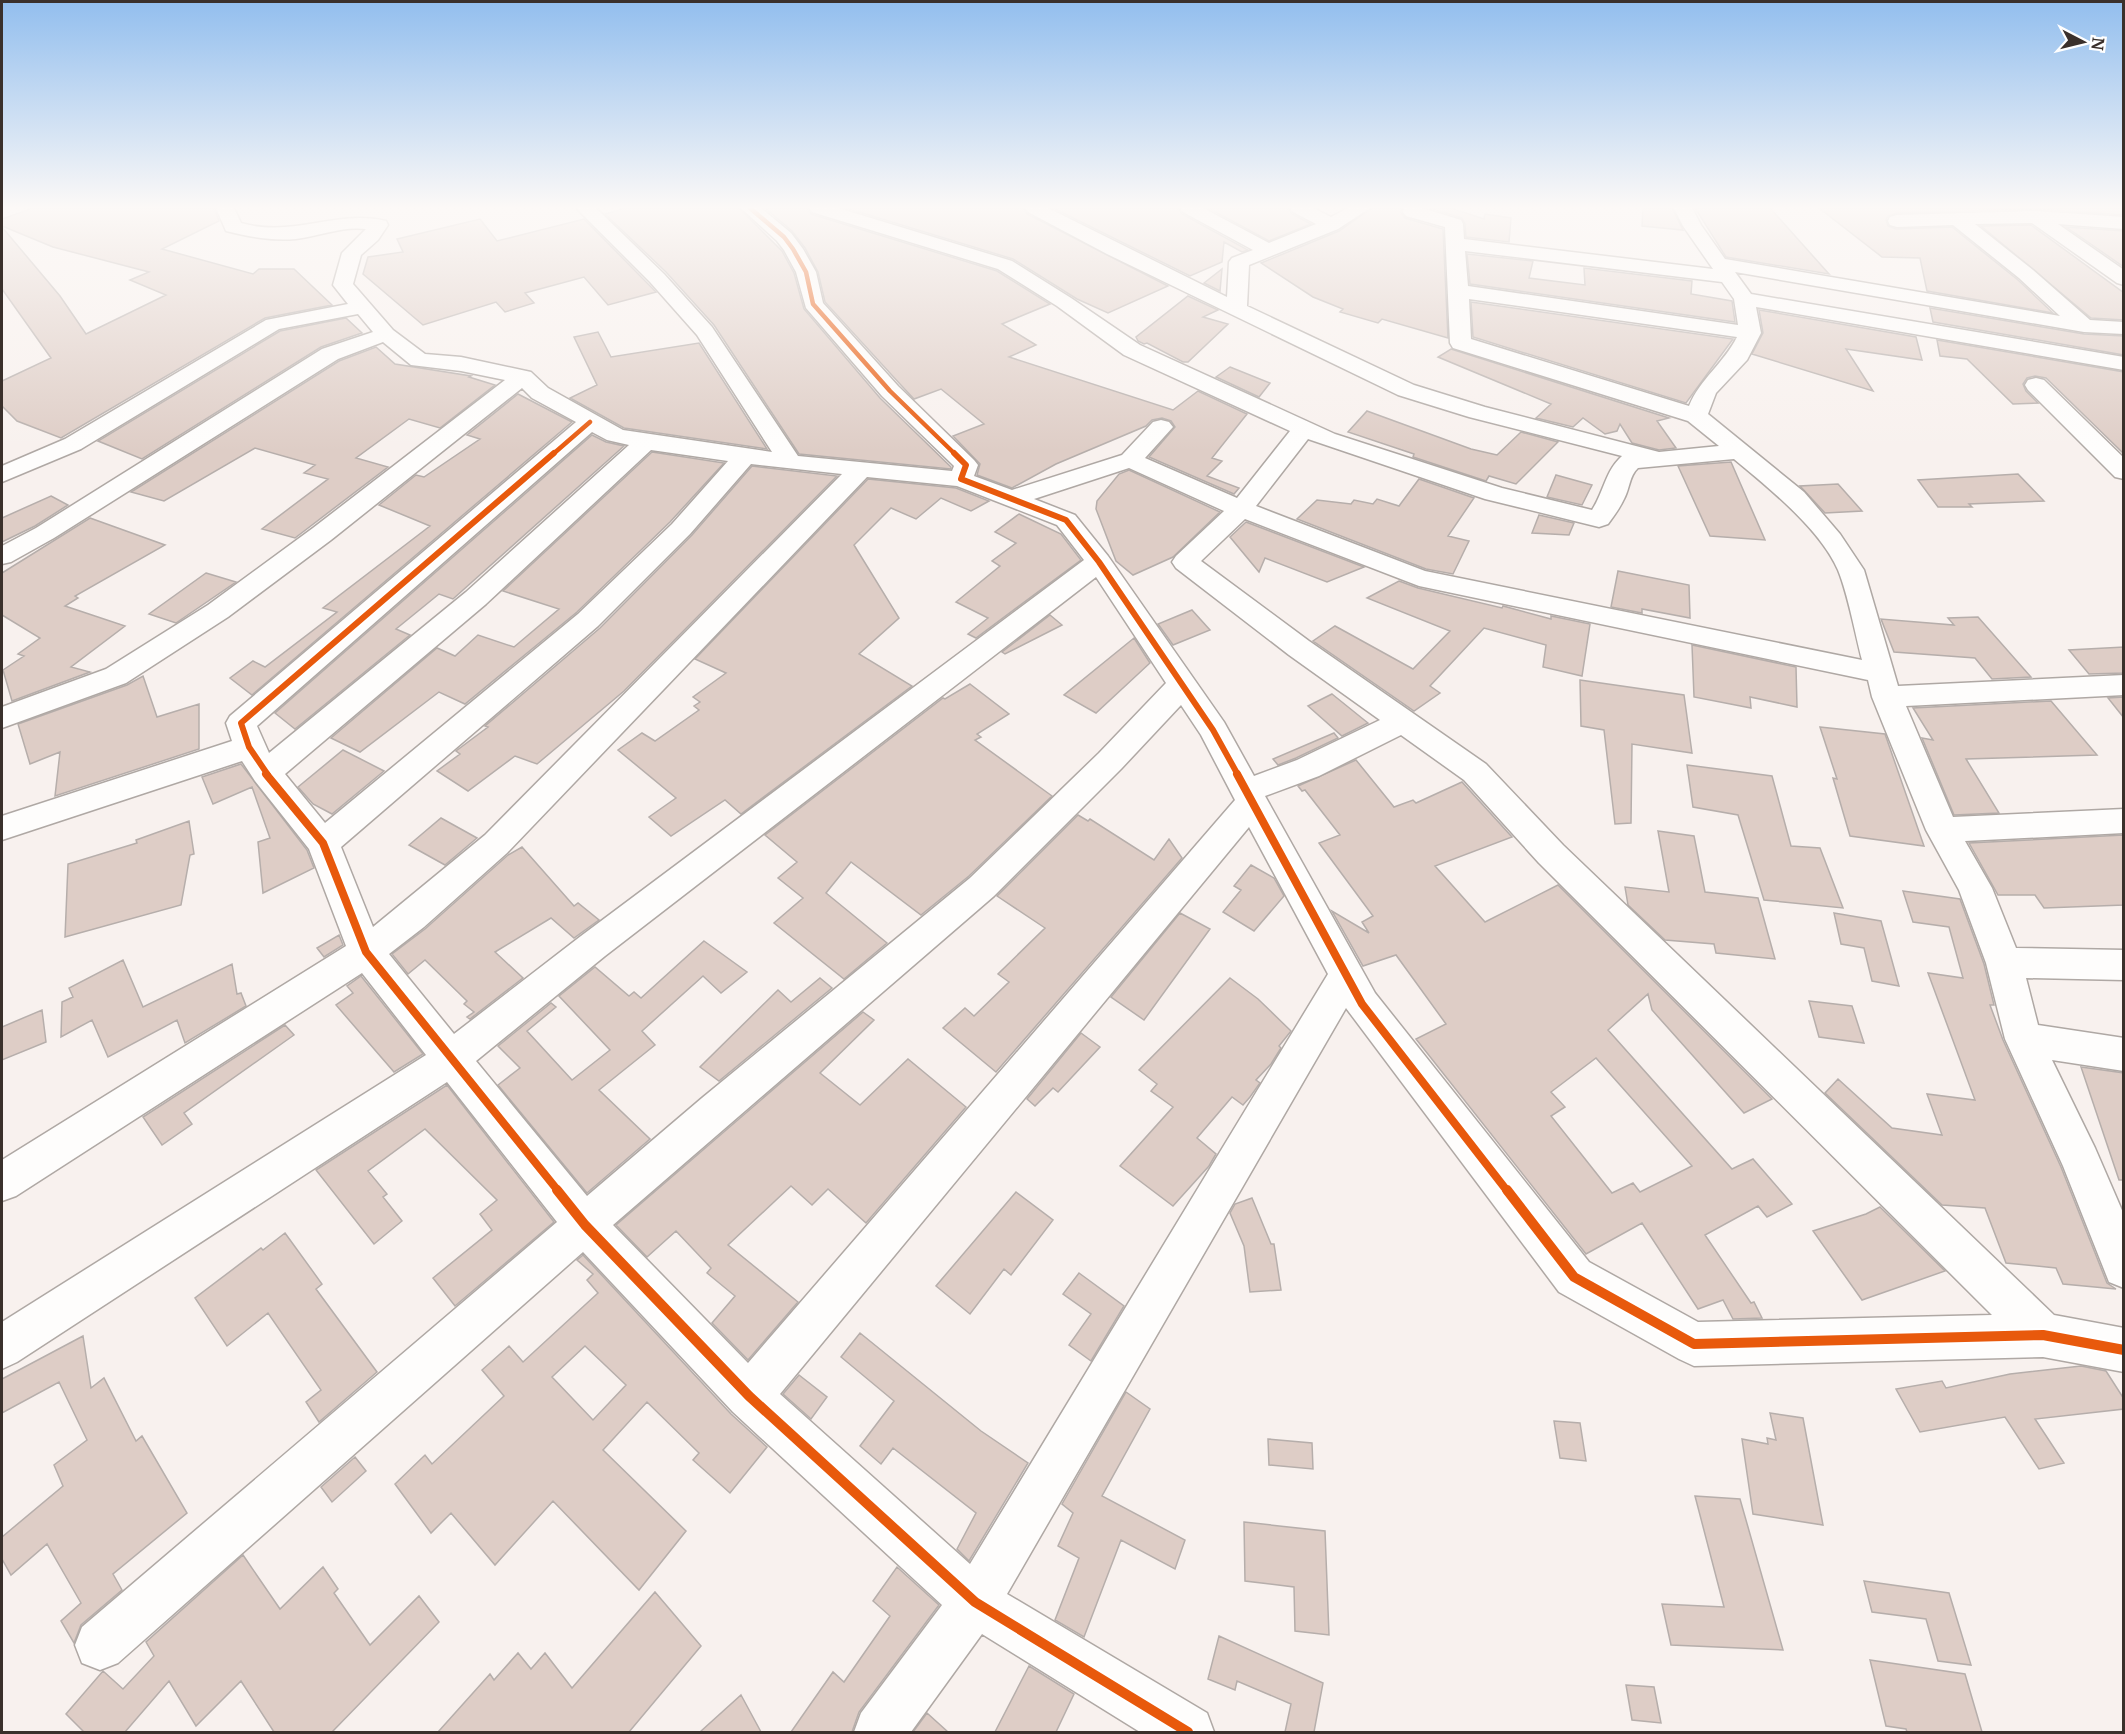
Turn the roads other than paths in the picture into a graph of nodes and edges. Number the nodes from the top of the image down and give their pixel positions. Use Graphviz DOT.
graph roads {
  1 [pos="347,289"];
  2 [pos="667,289"];
  3 [pos="810,289"];
  4 [pos="1043,289"];
  5 [pos="1198,289"];
  6 [pos="1238,289"];
  7 [pos="1733,289"];
  8 [pos="1771,289"];
  9 [pos="1799,289"];
  10 [pos="2043,289"];
  11 [pos="1458,291"];
  12 [pos="363,307"];
  13 [pos="1237,307"];
  14 [pos="2084,326"];
  15 [pos="2124,328"];
  16 [pos="1750,333"];
  17 [pos="386,334"];
  18 [pos="2123,365"];
  19 [pos="523,377"];
  20 [pos="2036,385"];
  21 [pos="1696,416"];
  22 [pos="590,422"];
  23 [pos="1161,427"];
  24 [pos="1304,429"];
  25 [pos="646,442"];
  26 [pos="1738,452"];
  27 [pos="745,456"];
  28 [pos="1663,459"];
  29 [pos="1130,460"];
  30 [pos="790,462"];
  31 [pos="861,469"];
  32 [pos="2124,472"];
  33 [pos="2,475"];
  34 [pos="962,479"];
  35 [pos="1012,498"];
  36 [pos="1241,509"];
  37 [pos="2,556"];
  38 [pos="1099,562"];
  39 [pos="1182,685"];
  40 [pos="1884,685"];
  41 [pos="2124,686"];
  42 [pos="2,718"];
  43 [pos="1403,721"];
  44 [pos="258,760"];
  45 [pos="1249,796"];
  46 [pos="2124,821"];
  47 [pos="2,828"];
  48 [pos="1942,830"];
  49 [pos="323,843"];
  50 [pos="366,952"];
  51 [pos="2004,963"];
  52 [pos="2124,965"];
  53 [pos="1346,975"];
  54 [pos="2024,1039"];
  55 [pos="2124,1054"];
  56 [pos="451,1059"];
  57 [pos="2,1182"];
  58 [pos="585,1225"];
  59 [pos="2124,1267"];
  60 [pos="2043,1335"];
  61 [pos="2,1347"];
  62 [pos="2124,1350"];
  63 [pos="749,1396"];
  64 [pos="975,1602"];
  65 [pos="100,1645"];
  66 [pos="880,1732"];
  67 [pos="1188,1732"];
  1 -- 12 [label="street"];
  2 -- 30 [label="street"];
  3 -- 34 [label="street"];
  4 -- 24 [label="street"];
  5 -- 13 [label="street"];
  6 -- 13 [label="street"];
  7 -- 16 [label="street"];
  8 -- 18 [label="street"];
  9 -- 14 [label="street"];
  10 -- 14 [label="street"];
  11 -- 16 [label="street"];
  11 -- 21 [label="street"];
  12 -- 17 [label="street"];
  12 -- 33 [label="street"];
  13 -- 28 [label="street"];
  14 -- 15 [label="street"];
  16 -- 21 [label="street"];
  17 -- 19 [label="street"];
  17 -- 37 [label="street"];
  19 -- 22 [label="street"];
  19 -- 42 [label="street"];
  20 -- 32 [label="street"];
  21 -- 26 [label="street"];
  22 -- 25 [label="street"];
  22 -- 44 [label="street"];
  23 -- 29 [label="street"];
  24 -- 28 [label="street"];
  24 -- 36 [label="street"];
  25 -- 27 [label="street"];
  25 -- 44 [label="street"];
  26 -- 28 [label="street"];
  26 -- 40 [label="street"];
  27 -- 30 [label="street"];
  27 -- 49 [label="street"];
  29 -- 35 [label="street"];
  29 -- 36 [label="street"];
  30 -- 31 [label="street"];
  31 -- 34 [label="street"];
  31 -- 50 [label="street"];
  34 -- 35 [label="street"];
  35 -- 38 [label="street"];
  36 -- 40 [label="street"];
  36 -- 43 [label="street"];
  38 -- 39 [label="street"];
  38 -- 56 [label="street"];
  39 -- 45 [label="street"];
  39 -- 58 [label="street"];
  40 -- 41 [label="street"];
  40 -- 48 [label="street"];
  43 -- 45 [label="street"];
  43 -- 60 [label="street"];
  44 -- 47 [label="street"];
  44 -- 49 [label="street"];
  45 -- 53 [label="street"];
  45 -- 63 [label="street"];
  46 -- 48 [label="street"];
  48 -- 51 [label="street"];
  49 -- 50 [label="street"];
  50 -- 56 [label="street"];
  50 -- 57 [label="street"];
  51 -- 52 [label="street"];
  51 -- 54 [label="street"];
  53 -- 60 [label="street"];
  53 -- 64 [label="street"];
  54 -- 55 [label="street"];
  54 -- 59 [label="street"];
  56 -- 58 [label="street"];
  56 -- 61 [label="street"];
  58 -- 63 [label="street"];
  58 -- 65 [label="street"];
  60 -- 62 [label="street"];
  63 -- 64 [label="street"];
  64 -- 66 [label="street"];
  64 -- 67 [label="street"];
}
